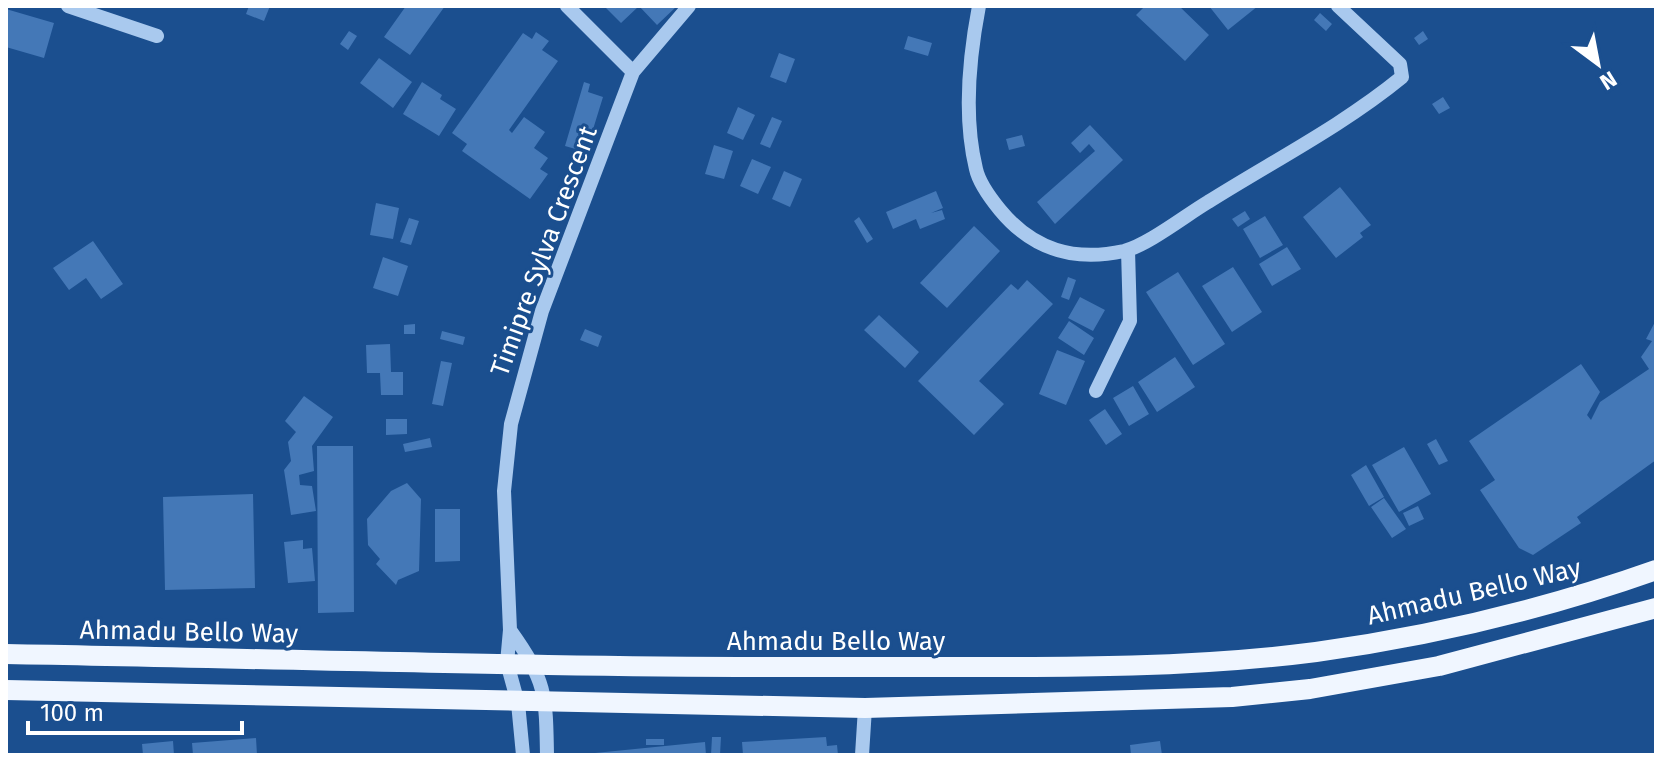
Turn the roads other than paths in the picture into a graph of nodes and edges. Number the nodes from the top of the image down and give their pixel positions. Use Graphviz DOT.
graph roads {
  1 [pos="68,6"];
  2 [pos="567,6"];
  3 [pos="689,6"];
  4 [pos="979,6"];
  5 [pos="1338,6"];
  6 [pos="157,36"];
  7 [pos="633,72"];
  8 [pos="1128,250"];
  9 [pos="1096,391"];
  10 [pos="1656,570"];
  11 [pos="1656,608"];
  12 [pos="510,630"];
  13 [pos="6,654"];
  14 [pos="507,663"];
  15 [pos="536,665"];
  16 [pos="6,690"];
  17 [pos="518,703"];
  18 [pos="546,704"];
  19 [pos="865,708"];
  20 [pos="523,755"];
  21 [pos="547,755"];
  22 [pos="862,755"];
  1 -- 6 [label="street"];
  2 -- 7 [label="street"];
  3 -- 7 [label="street, Timipre Sylva Crescent"];
  4 -- 8 [label="street"];
  5 -- 8 [label="street"];
  7 -- 12 [label="street, Timipre Sylva Crescent"];
  8 -- 9 [label="street"];
  10 -- 15 [label="main road, Ahmadu Bello Way"];
  11 -- 19 [label="main road"];
  12 -- 14 [label="street, Timipre Sylva Crescent"];
  12 -- 15 [label="street"];
  13 -- 14 [label="main road, Ahmadu Bello Way"];
  14 -- 15 [label="main road, Ahmadu Bello Way"];
  14 -- 17 [label="street, Timipre Sylva Crescent"];
  15 -- 18 [label="street"];
  16 -- 17 [label="main road"];
  17 -- 18 [label="main road"];
  17 -- 20 [label="street, Timipre Sylva Crescent"];
  18 -- 19 [label="main road"];
  18 -- 21 [label="street"];
  19 -- 22 [label="street"];
}
